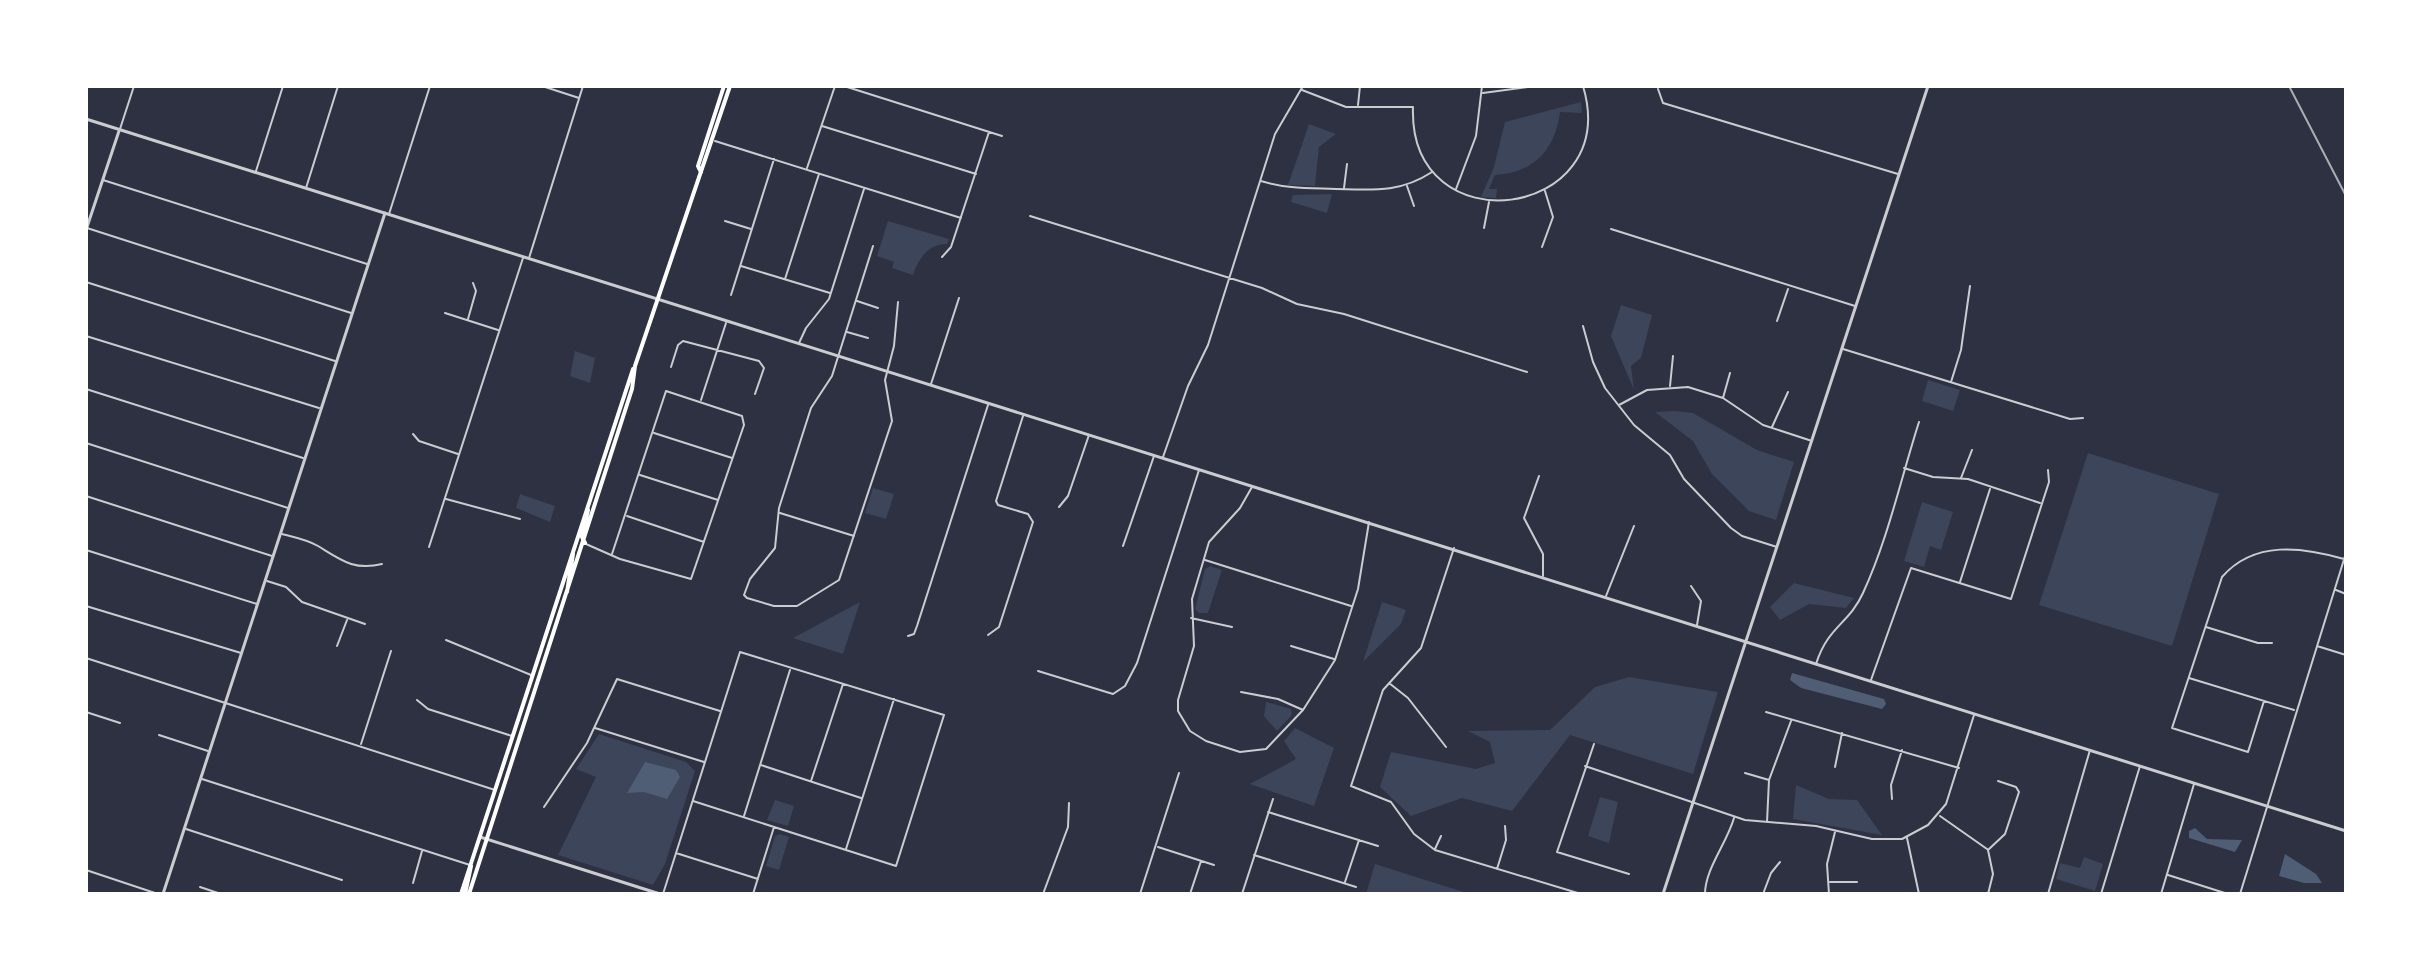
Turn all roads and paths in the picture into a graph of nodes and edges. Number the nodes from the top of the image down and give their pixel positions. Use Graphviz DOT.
graph roads {
  1 [pos="134,86"];
  2 [pos="283,86"];
  3 [pos="338,86"];
  4 [pos="430,86"];
  5 [pos="542,86"];
  6 [pos="583,86"];
  7 [pos="724,86"];
  8 [pos="730,86"];
  9 [pos="835,86"];
  10 [pos="844,86"];
  11 [pos="1360,86"];
  12 [pos="1482,86"];
  13 [pos="1536,86"];
  14 [pos="1583,86"];
  15 [pos="1928,86"];
  16 [pos="1303,88"];
  17 [pos="1658,89"];
  18 [pos="1482,93"];
  19 [pos="579,98"];
  20 [pos="1358,106"];
  21 [pos="86,119"];
  22 [pos="822,126"];
  23 [pos="119,130"];
  24 [pos="989,132"];
  25 [pos="1002,136"];
  26 [pos="713,140"];
  27 [pos="774,159"];
  28 [pos="1347,164"];
  29 [pos="807,169"];
  30 [pos="1433,171"];
  31 [pos="256,172"];
  32 [pos="701,172"];
  33 [pos="819,173"];
  34 [pos="976,174"];
  35 [pos="1899,174"];
  36 [pos="103,180"];
  37 [pos="1260,181"];
  38 [pos="1407,186"];
  39 [pos="865,187"];
  40 [pos="306,188"];
  41 [pos="1344,190"];
  42 [pos="1455,190"];
  43 [pos="1545,190"];
  44 [pos="1489,201"];
  45 [pos="1414,206"];
  46 [pos="387,214"];
  47 [pos="1030,216"];
  48 [pos="961,218"];
  49 [pos="725,221"];
  50 [pos="1484,228"];
  51 [pos="86,229"];
  52 [pos="752,229"];
  53 [pos="1611,229"];
  54 [pos="873,246"];
  55 [pos="1542,247"];
  56 [pos="942,257"];
  57 [pos="526,258"];
  58 [pos="368,264"];
  59 [pos="740,265"];
  60 [pos="1229,277"];
  61 [pos="785,279"];
  62 [pos="86,282"];
  63 [pos="473,283"];
  64 [pos="1970,286"];
  65 [pos="1789,287"];
  66 [pos="831,293"];
  67 [pos="731,295"];
  68 [pos="959,298"];
  69 [pos="657,300"];
  70 [pos="856,301"];
  71 [pos="898,302"];
  72 [pos="1856,306"];
  73 [pos="878,308"];
  74 [pos="352,313"];
  75 [pos="445,313"];
  76 [pos="467,320"];
  77 [pos="1777,321"];
  78 [pos="726,322"];
  79 [pos="1583,326"];
  80 [pos="500,331"];
  81 [pos="846,331"];
  82 [pos="86,336"];
  83 [pos="868,338"];
  84 [pos="799,344"];
  85 [pos="1842,348"];
  86 [pos="717,351"];
  87 [pos="1673,356"];
  88 [pos="838,357"];
  89 [pos="337,361"];
  90 [pos="635,366"];
  91 [pos="671,367"];
  92 [pos="887,372"];
  93 [pos="1527,372"];
  94 [pos="1730,373"];
  95 [pos="1951,382"];
  96 [pos="930,385"];
  97 [pos="1670,386"];
  98 [pos="86,389"];
  99 [pos="1788,392"];
  100 [pos="755,394"];
  101 [pos="1723,398"];
  102 [pos="701,402"];
  103 [pos="989,404"];
  104 [pos="1618,406"];
  105 [pos="321,409"];
  106 [pos="1023,414"];
  107 [pos="2083,418"];
  108 [pos="1919,422"];
  109 [pos="1771,428"];
  110 [pos="653,432"];
  111 [pos="413,434"];
  112 [pos="1089,434"];
  113 [pos="1812,441"];
  114 [pos="86,443"];
  115 [pos="1972,450"];
  116 [pos="459,454"];
  117 [pos="1154,454"];
  118 [pos="1163,457"];
  119 [pos="733,458"];
  120 [pos="305,459"];
  121 [pos="1200,468"];
  122 [pos="1904,468"];
  123 [pos="2048,470"];
  124 [pos="639,474"];
  125 [pos="1539,476"];
  126 [pos="1961,478"];
  127 [pos="1253,485"];
  128 [pos="1990,487"];
  129 [pos="86,496"];
  130 [pos="445,498"];
  131 [pos="719,500"];
  132 [pos="588,504"];
  133 [pos="2042,504"];
  134 [pos="1059,507"];
  135 [pos="289,508"];
  136 [pos="779,513"];
  137 [pos="625,516"];
  138 [pos="520,519"];
  139 [pos="1369,522"];
  140 [pos="1634,526"];
  141 [pos="281,533"];
  142 [pos="855,537"];
  143 [pos="705,542"];
  144 [pos="585,543"];
  145 [pos="1123,546"];
  146 [pos="429,547"];
  147 [pos="1777,547"];
  148 [pos="1454,548"];
  149 [pos="86,550"];
  150 [pos="573,553"];
  151 [pos="2346,553"];
  152 [pos="612,554"];
  153 [pos="273,557"];
  154 [pos="1203,559"];
  155 [pos="2344,559"];
  156 [pos="382,564"];
  157 [pos="1543,577"];
  158 [pos="266,580"];
  159 [pos="1960,583"];
  160 [pos="1691,586"];
  161 [pos="2334,590"];
  162 [pos="568,594"];
  163 [pos="2346,594"];
  164 [pos="1605,597"];
  165 [pos="258,604"];
  166 [pos="86,606"];
  167 [pos="1352,606"];
  168 [pos="1191,618"];
  169 [pos="348,619"];
  170 [pos="365,624"];
  171 [pos="1696,626"];
  172 [pos="2204,626"];
  173 [pos="1232,627"];
  174 [pos="988,635"];
  175 [pos="908,636"];
  176 [pos="446,640"];
  177 [pos="1746,643"];
  178 [pos="2272,643"];
  179 [pos="337,646"];
  180 [pos="1291,646"];
  181 [pos="2316,646"];
  182 [pos="391,651"];
  183 [pos="242,653"];
  184 [pos="2346,655"];
  185 [pos="86,658"];
  186 [pos="1335,660"];
  187 [pos="1816,664"];
  188 [pos="790,668"];
  189 [pos="1038,671"];
  190 [pos="532,675"];
  191 [pos="2188,678"];
  192 [pos="1870,681"];
  193 [pos="1388,683"];
  194 [pos="843,684"];
  195 [pos="1241,692"];
  196 [pos="894,699"];
  197 [pos="417,700"];
  198 [pos="2264,701"];
  199 [pos="226,702"];
  200 [pos="523,704"];
  201 [pos="531,706"];
  202 [pos="1303,710"];
  203 [pos="2295,710"];
  204 [pos="721,711"];
  205 [pos="86,712"];
  206 [pos="1766,712"];
  207 [pos="1974,714"];
  208 [pos="1791,720"];
  209 [pos="120,723"];
  210 [pos="594,728"];
  211 [pos="1842,733"];
  212 [pos="159,735"];
  213 [pos="513,737"];
  214 [pos="1594,744"];
  215 [pos="361,745"];
  216 [pos="1446,747"];
  217 [pos="1902,750"];
  218 [pos="2090,750"];
  219 [pos="210,752"];
  220 [pos="705,763"];
  221 [pos="760,765"];
  222 [pos="1585,766"];
  223 [pos="2140,766"];
  224 [pos="1835,767"];
  225 [pos="1959,768"];
  226 [pos="1179,773"];
  227 [pos="1745,773"];
  228 [pos="201,779"];
  229 [pos="1769,780"];
  230 [pos="1998,781"];
  231 [pos="811,782"];
  232 [pos="2194,784"];
  233 [pos="495,790"];
  234 [pos="862,798"];
  235 [pos="1273,799"];
  236 [pos="1892,799"];
  237 [pos="693,801"];
  238 [pos="1694,801"];
  239 [pos="1069,803"];
  240 [pos="2266,806"];
  241 [pos="544,807"];
  242 [pos="1268,812"];
  243 [pos="1939,816"];
  244 [pos="743,817"];
  245 [pos="1735,817"];
  246 [pos="1767,822"];
  247 [pos="1505,826"];
  248 [pos="774,827"];
  249 [pos="184,829"];
  250 [pos="1836,830"];
  251 [pos="2346,831"];
  252 [pos="1441,836"];
  253 [pos="480,837"];
  254 [pos="1907,837"];
  255 [pos="488,839"];
  256 [pos="1359,840"];
  257 [pos="1378,846"];
  258 [pos="1156,847"];
  259 [pos="423,850"];
  260 [pos="846,850"];
  261 [pos="1435,850"];
  262 [pos="1988,850"];
  263 [pos="676,853"];
  264 [pos="1254,855"];
  265 [pos="1201,861"];
  266 [pos="1780,862"];
  267 [pos="470,865"];
  268 [pos="1214,865"];
  269 [pos="86,870"];
  270 [pos="1497,870"];
  271 [pos="1629,874"];
  272 [pos="2166,875"];
  273 [pos="758,879"];
  274 [pos="342,880"];
  275 [pos="1828,882"];
  276 [pos="1857,882"];
  277 [pos="413,883"];
  278 [pos="1345,884"];
  279 [pos="200,887"];
  280 [pos="1356,887"];
  281 [pos="1704,893"];
  282 [pos="160,894"];
  283 [pos="221,894"];
  284 [pos="465,894"];
  285 [pos="661,894"];
  286 [pos="753,894"];
  287 [pos="1043,894"];
  288 [pos="1140,894"];
  289 [pos="1190,894"];
  290 [pos="1242,894"];
  291 [pos="1581,894"];
  292 [pos="1663,894"];
  293 [pos="1763,894"];
  294 [pos="1829,894"];
  295 [pos="1919,894"];
  296 [pos="1988,894"];
  297 [pos="2048,894"];
  298 [pos="2101,894"];
  299 [pos="2161,894"];
  300 [pos="2228,894"];
  301 [pos="2240,894"];
  1 -- 23 [label="street"];
  2 -- 31 [label="street"];
  3 -- 40 [label="street"];
  4 -- 46 [label="street"];
  5 -- 19 [label="street"];
  6 -- 19 [label="street"];
  7 -- 32 [label="main road"];
  8 -- 26 [label="main road"];
  9 -- 22 [label="street"];
  10 -- 24 [label="street"];
  11 -- 20 [label="street"];
  12 -- 18 [label="street"];
  13 -- 18 [label="street"];
  14 -- 43 [label="street"];
  15 -- 35 [label="street"];
  16 -- 20 [label="street"];
  16 -- 37 [label="street"];
  17 -- 35 [label="street"];
  18 -- 42 [label="street"];
  19 -- 57 [label="street"];
  20 -- 30 [label="street"];
  21 -- 23 [label="street"];
  22 -- 29 [label="street"];
  22 -- 34 [label="street"];
  23 -- 31 [label="street"];
  23 -- 36 [label="street"];
  24 -- 25 [label="street"];
  24 -- 34 [label="street"];
  26 -- 27 [label="street"];
  26 -- 32 [label="main road"];
  27 -- 29 [label="street"];
  27 -- 52 [label="street"];
  28 -- 41 [label="street"];
  29 -- 33 [label="street"];
  30 -- 38 [label="street"];
  30 -- 42 [label="street"];
  31 -- 40 [label="street"];
  32 -- 69 [label="main road"];
  33 -- 39 [label="street"];
  33 -- 61 [label="street"];
  34 -- 48 [label="street"];
  35 -- 72 [label="street"];
  36 -- 51 [label="street"];
  36 -- 58 [label="street"];
  37 -- 41 [label="street"];
  37 -- 60 [label="street"];
  38 -- 41 [label="street"];
  38 -- 45 [label="street"];
  39 -- 48 [label="street"];
  39 -- 66 [label="street"];
  40 -- 46 [label="street"];
  42 -- 44 [label="street"];
  43 -- 44 [label="street"];
  43 -- 55 [label="street"];
  44 -- 50 [label="street"];
  46 -- 57 [label="street"];
  46 -- 58 [label="street"];
  47 -- 60 [label="street"];
  48 -- 56 [label="street"];
  49 -- 52 [label="street"];
  51 -- 74 [label="street"];
  52 -- 59 [label="street"];
  53 -- 65 [label="street"];
  54 -- 70 [label="street"];
  57 -- 69 [label="street"];
  57 -- 80 [label="street"];
  58 -- 74 [label="street"];
  59 -- 61 [label="street"];
  59 -- 67 [label="street"];
  60 -- 93 [label="street"];
  60 -- 118 [label="street"];
  61 -- 66 [label="street"];
  62 -- 89 [label="street"];
  63 -- 76 [label="street"];
  64 -- 95 [label="street"];
  65 -- 72 [label="street"];
  65 -- 77 [label="street"];
  66 -- 84 [label="street"];
  68 -- 96 [label="street"];
  69 -- 78 [label="street"];
  69 -- 90 [label="main road"];
  70 -- 73 [label="street"];
  70 -- 81 [label="street"];
  71 -- 92 [label="street"];
  72 -- 85 [label="street"];
  74 -- 89 [label="street"];
  75 -- 76 [label="street"];
  76 -- 80 [label="street"];
  78 -- 84 [label="street"];
  78 -- 86 [label="street"];
  79 -- 104 [label="street"];
  80 -- 116 [label="street"];
  81 -- 83 [label="street"];
  81 -- 88 [label="street"];
  82 -- 105 [label="street"];
  84 -- 88 [label="street"];
  85 -- 95 [label="street"];
  85 -- 113 [label="street"];
  86 -- 91 [label="street"];
  86 -- 100 [label="street"];
  86 -- 102 [label="street"];
  87 -- 97 [label="street"];
  88 -- 92 [label="street"];
  88 -- 136 [label="street"];
  89 -- 105 [label="street"];
  90 -- 132 [label="main road"];
  90 -- 144 [label="main road"];
  92 -- 96 [label="street"];
  92 -- 142 [label="street"];
  94 -- 101 [label="street"];
  95 -- 107 [label="street"];
  96 -- 103 [label="street"];
  97 -- 101 [label="street"];
  97 -- 104 [label="street"];
  98 -- 120 [label="street"];
  99 -- 109 [label="street"];
  101 -- 109 [label="street"];
  102 -- 110 [label="street"];
  102 -- 119 [label="street"];
  103 -- 106 [label="street"];
  103 -- 175 [label="street"];
  104 -- 147 [label="street"];
  105 -- 120 [label="street"];
  106 -- 112 [label="street"];
  106 -- 174 [label="street"];
  108 -- 122 [label="street"];
  109 -- 113 [label="street"];
  110 -- 119 [label="street"];
  110 -- 124 [label="street"];
  111 -- 116 [label="street"];
  112 -- 117 [label="street"];
  112 -- 134 [label="street"];
  113 -- 147 [label="street"];
  114 -- 135 [label="street"];
  115 -- 126 [label="street"];
  116 -- 130 [label="street"];
  117 -- 118 [label="street"];
  117 -- 145 [label="street"];
  118 -- 121 [label="street"];
  119 -- 131 [label="street"];
  120 -- 135 [label="street"];
  121 -- 127 [label="street"];
  121 -- 189 [label="street"];
  122 -- 126 [label="street"];
  122 -- 187 [label="street"];
  123 -- 133 [label="street"];
  124 -- 131 [label="street"];
  124 -- 137 [label="street"];
  125 -- 157 [label="street"];
  126 -- 128 [label="street"];
  127 -- 139 [label="street"];
  127 -- 154 [label="street"];
  128 -- 133 [label="street"];
  128 -- 159 [label="street"];
  129 -- 153 [label="street"];
  130 -- 138 [label="street"];
  130 -- 146 [label="street"];
  131 -- 143 [label="street"];
  132 -- 144 [label="main road"];
  132 -- 150 [label="main road"];
  133 -- 159 [label="street"];
  135 -- 141 [label="street"];
  136 -- 142 [label="street"];
  136 -- 142 [label="street"];
  137 -- 143 [label="street"];
  137 -- 152 [label="street"];
  139 -- 148 [label="street"];
  139 -- 167 [label="street"];
  140 -- 164 [label="street"];
  141 -- 153 [label="street"];
  141 -- 156 [label="street"];
  143 -- 152 [label="street"];
  144 -- 152 [label="street"];
  144 -- 162 [label="main road"];
  147 -- 177 [label="street"];
  148 -- 157 [label="street"];
  148 -- 193 [label="street"];
  149 -- 165 [label="street"];
  150 -- 162 [label="main road"];
  150 -- 190 [label="main road"];
  151 -- 155 [label="street"];
  153 -- 158 [label="street"];
  154 -- 167 [label="street"];
  154 -- 168 [label="street"];
  155 -- 161 [label="street"];
  155 -- 172 [label="street"];
  157 -- 164 [label="street"];
  158 -- 165 [label="street"];
  158 -- 169 [label="street"];
  159 -- 192 [label="street"];
  160 -- 171 [label="street"];
  161 -- 163 [label="street"];
  161 -- 181 [label="street"];
  162 -- 201 [label="main road"];
  164 -- 171 [label="street"];
  165 -- 183 [label="street"];
  166 -- 183 [label="street"];
  167 -- 186 [label="street"];
  168 -- 173 [label="street"];
  168 -- 202 [label="street"];
  169 -- 170 [label="street"];
  169 -- 179 [label="street"];
  171 -- 177 [label="street"];
  172 -- 178 [label="street"];
  172 -- 191 [label="street"];
  176 -- 190 [label="street"];
  177 -- 187 [label="street"];
  177 -- 238 [label="street"];
  180 -- 186 [label="street"];
  181 -- 184 [label="street"];
  181 -- 203 [label="street"];
  182 -- 215 [label="street"];
  183 -- 199 [label="street"];
  185 -- 199 [label="street"];
  186 -- 202 [label="street"];
  187 -- 192 [label="street"];
  188 -- 194 [label="street"];
  188 -- 204 [label="street"];
  188 -- 221 [label="street"];
  190 -- 200 [label="main road"];
  191 -- 198 [label="street"];
  191 -- 198 [label="street"];
  192 -- 207 [label="street"];
  193 -- 216 [label="street"];
  193 -- 261 [label="street"];
  194 -- 196 [label="street"];
  194 -- 231 [label="street"];
  195 -- 202 [label="street"];
  196 -- 234 [label="street"];
  196 -- 260 [label="street"];
  197 -- 213 [label="street"];
  198 -- 203 [label="street"];
  199 -- 215 [label="street"];
  199 -- 219 [label="street"];
  200 -- 201 [label="main road"];
  200 -- 213 [label="main road"];
  201 -- 255 [label="main road"];
  203 -- 240 [label="street"];
  204 -- 210 [label="street"];
  204 -- 220 [label="street"];
  205 -- 209 [label="street"];
  206 -- 208 [label="street"];
  207 -- 218 [label="street"];
  207 -- 225 [label="street"];
  208 -- 211 [label="street"];
  208 -- 229 [label="street"];
  210 -- 220 [label="street"];
  210 -- 241 [label="street"];
  211 -- 217 [label="street"];
  211 -- 224 [label="street"];
  212 -- 219 [label="street"];
  213 -- 233 [label="main road"];
  214 -- 222 [label="street"];
  215 -- 233 [label="street"];
  217 -- 225 [label="street"];
  217 -- 236 [label="street"];
  218 -- 223 [label="street"];
  218 -- 297 [label="street"];
  219 -- 228 [label="street"];
  220 -- 237 [label="street"];
  221 -- 231 [label="street"];
  221 -- 244 [label="street"];
  222 -- 238 [label="street"];
  222 -- 271 [label="street"];
  223 -- 232 [label="street"];
  223 -- 298 [label="street"];
  225 -- 243 [label="street"];
  226 -- 258 [label="street"];
  227 -- 229 [label="street"];
  228 -- 249 [label="street"];
  228 -- 259 [label="street"];
  229 -- 246 [label="street"];
  230 -- 262 [label="street"];
  231 -- 234 [label="street"];
  232 -- 240 [label="street"];
  232 -- 272 [label="street"];
  233 -- 253 [label="main road"];
  234 -- 260 [label="street"];
  235 -- 242 [label="street"];
  237 -- 244 [label="street"];
  237 -- 263 [label="street"];
  238 -- 245 [label="street"];
  238 -- 292 [label="street"];
  239 -- 287 [label="street"];
  240 -- 251 [label="street"];
  240 -- 301 [label="street"];
  242 -- 256 [label="street"];
  242 -- 264 [label="street"];
  243 -- 254 [label="street"];
  243 -- 262 [label="street"];
  244 -- 248 [label="street"];
  245 -- 246 [label="street"];
  245 -- 281 [label="street"];
  246 -- 250 [label="street"];
  247 -- 270 [label="street"];
  248 -- 260 [label="street"];
  248 -- 273 [label="street"];
  249 -- 274 [label="street"];
  249 -- 282 [label="street"];
  250 -- 254 [label="street"];
  250 -- 275 [label="street"];
  252 -- 261 [label="street"];
  253 -- 255 [label="street"];
  253 -- 267 [label="main road"];
  254 -- 295 [label="street"];
  255 -- 284 [label="main road"];
  255 -- 285 [label="street"];
  256 -- 257 [label="street"];
  256 -- 278 [label="street"];
  258 -- 265 [label="street"];
  258 -- 288 [label="street"];
  259 -- 267 [label="street"];
  259 -- 277 [label="street"];
  261 -- 270 [label="street"];
  262 -- 296 [label="street"];
  263 -- 273 [label="street"];
  263 -- 285 [label="street"];
  264 -- 278 [label="street"];
  264 -- 290 [label="street"];
  265 -- 268 [label="street"];
  265 -- 289 [label="street"];
  266 -- 293 [label="street"];
  267 -- 284 [label="main road"];
  269 -- 282 [label="street"];
  270 -- 291 [label="street"];
  272 -- 299 [label="street"];
  272 -- 300 [label="street"];
  273 -- 286 [label="street"];
  275 -- 276 [label="street"];
  275 -- 294 [label="street"];
  278 -- 280 [label="street"];
  279 -- 283 [label="street"];
}
